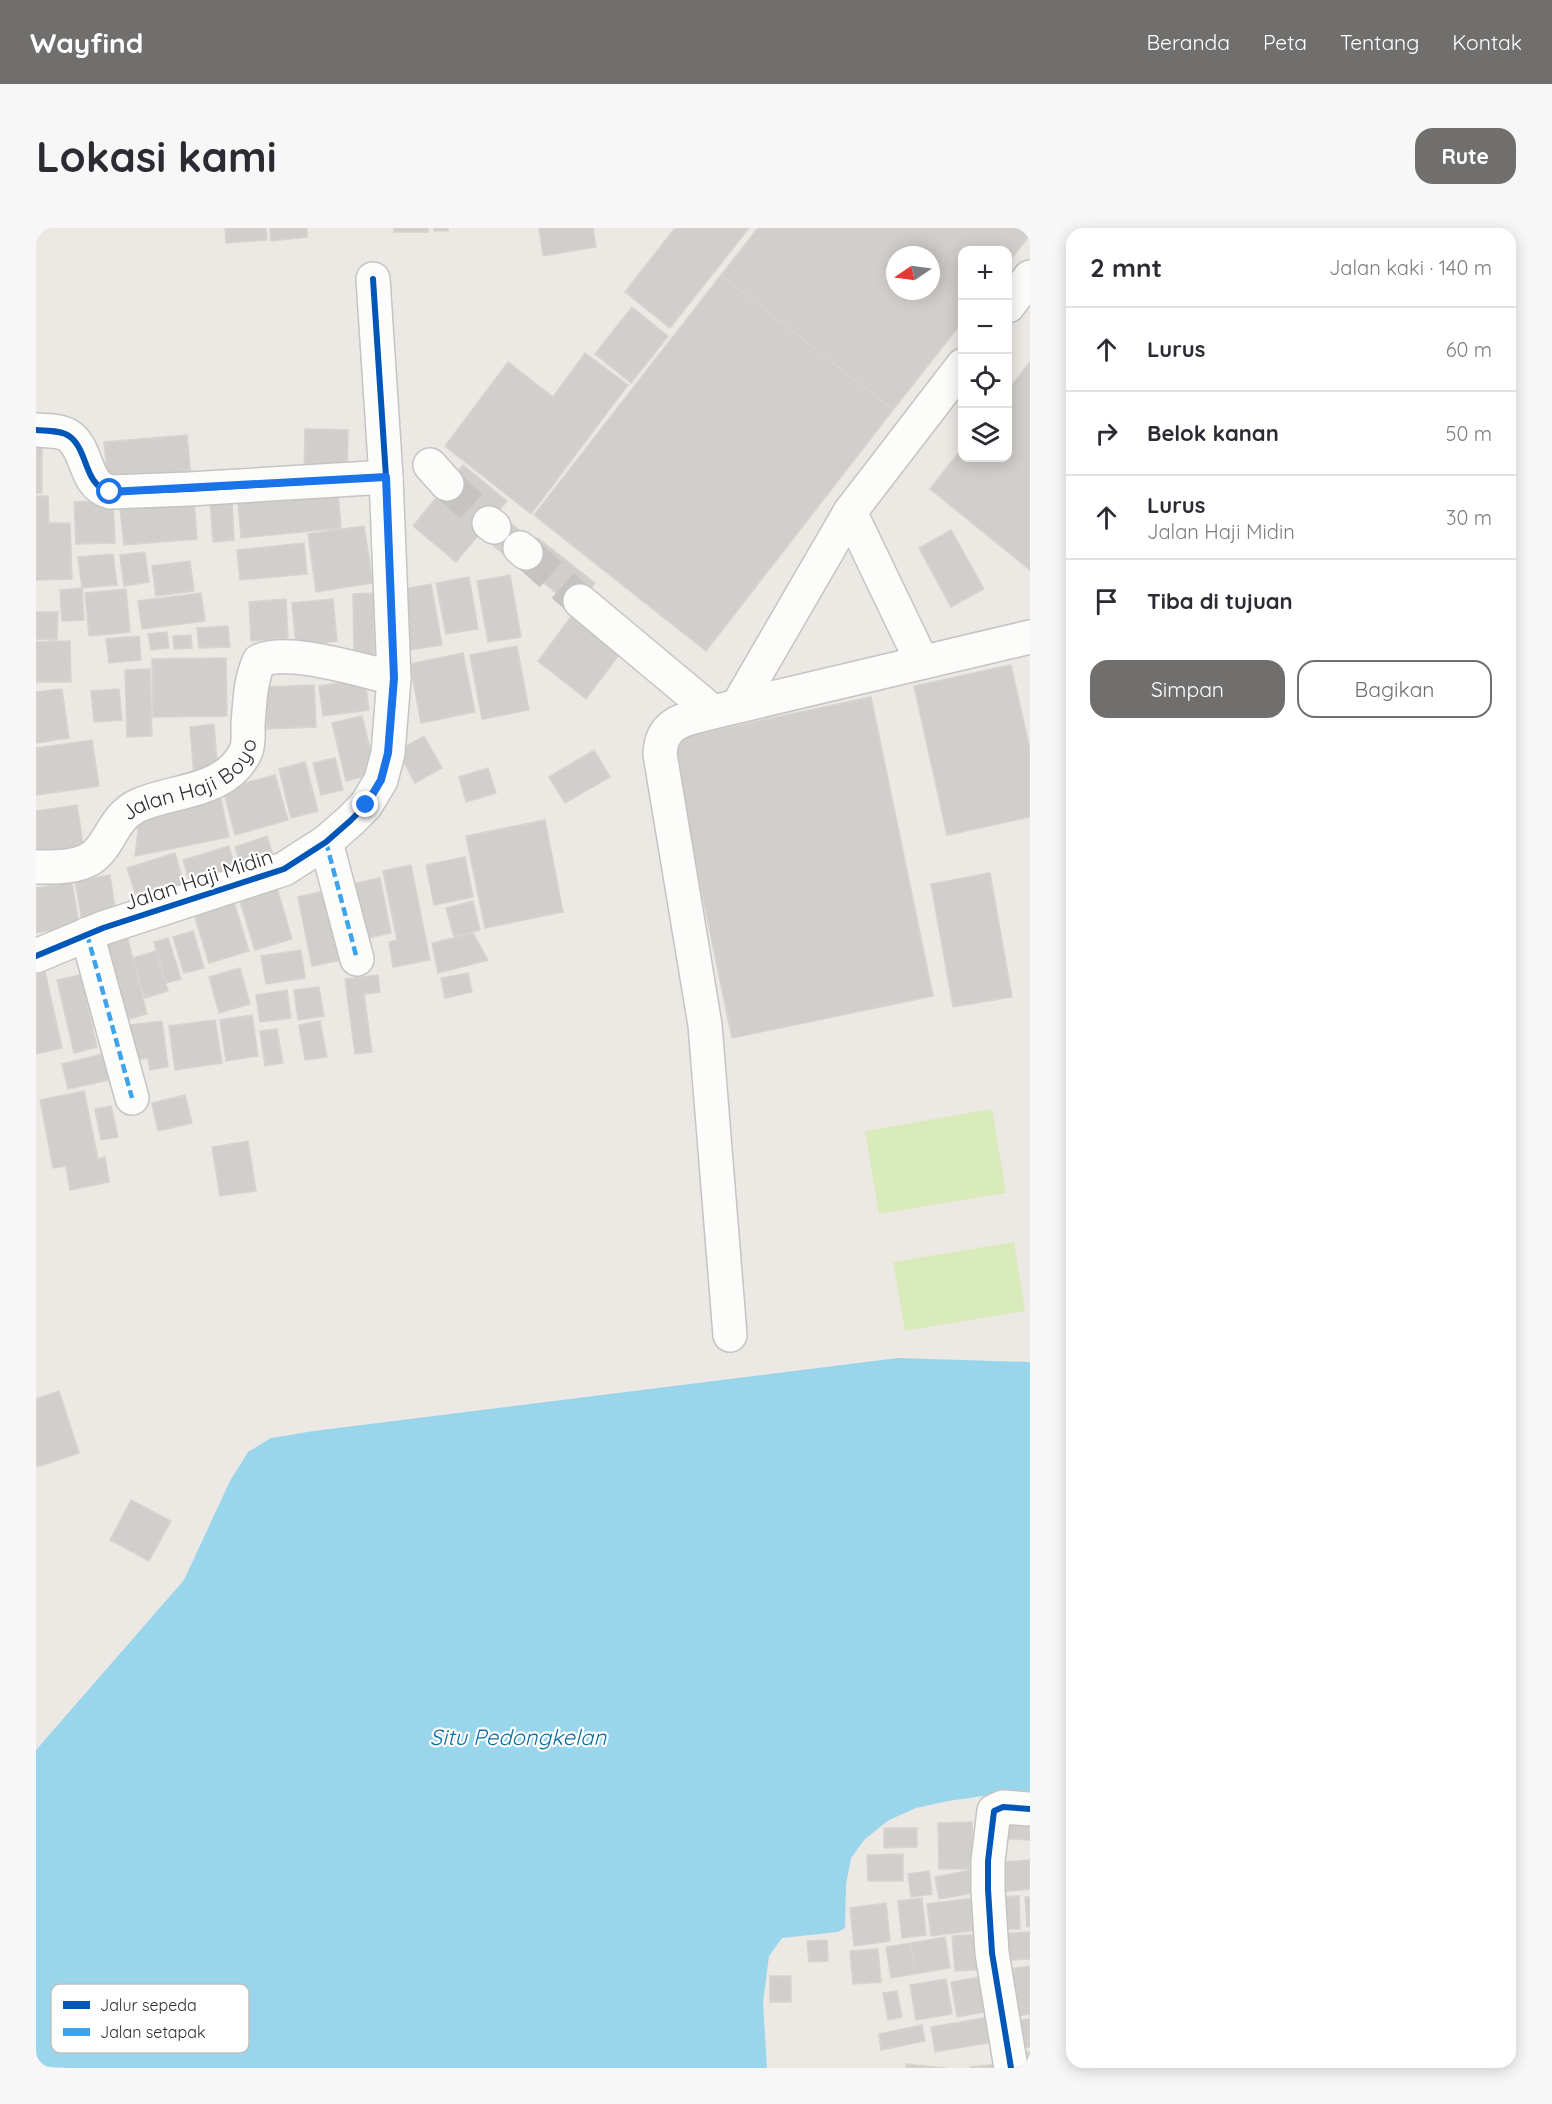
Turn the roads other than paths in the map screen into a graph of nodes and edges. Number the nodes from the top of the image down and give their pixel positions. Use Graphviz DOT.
graph roads {
  1 [pos="1030,277"];
  2 [pos="373,279"];
  3 [pos="1012,301"];
  4 [pos="958,372"];
  5 [pos="36,430"];
  6 [pos="386,477"];
  7 [pos="850,512"];
  8 [pos="580,601"];
  9 [pos="1030,637"];
  10 [pos="922,662"];
  11 [pos="394,678"];
  12 [pos="725,708"];
  13 [pos="326,842"];
  14 [pos="36,867"];
  15 [pos="87,934"];
  16 [pos="36,956"];
  17 [pos="357,959"];
  18 [pos="132,1098"];
  19 [pos="730,1335"];
  20 [pos="1030,1809"];
  21 [pos="1011,2068"];
  1 -- 3 [label="street"];
  2 -- 6 [label="street, Jalan Haji Midin"];
  4 -- 7 [label="street"];
  5 -- 6 [label="street"];
  6 -- 11 [label="street, Jalan Haji Midin"];
  7 -- 10 [label="street"];
  7 -- 12 [label="street"];
  8 -- 12 [label="street"];
  9 -- 10 [label="street"];
  10 -- 12 [label="street"];
  11 -- 13 [label="street, Jalan Haji Midin"];
  11 -- 14 [label="street, Jalan Haji Boyo"];
  12 -- 19 [label="street"];
  13 -- 15 [label="street, Jalan Haji Midin"];
  13 -- 17 [label="street"];
  15 -- 16 [label="street, Jalan Haji Midin"];
  15 -- 18 [label="street"];
  20 -- 21 [label="street"];
}
